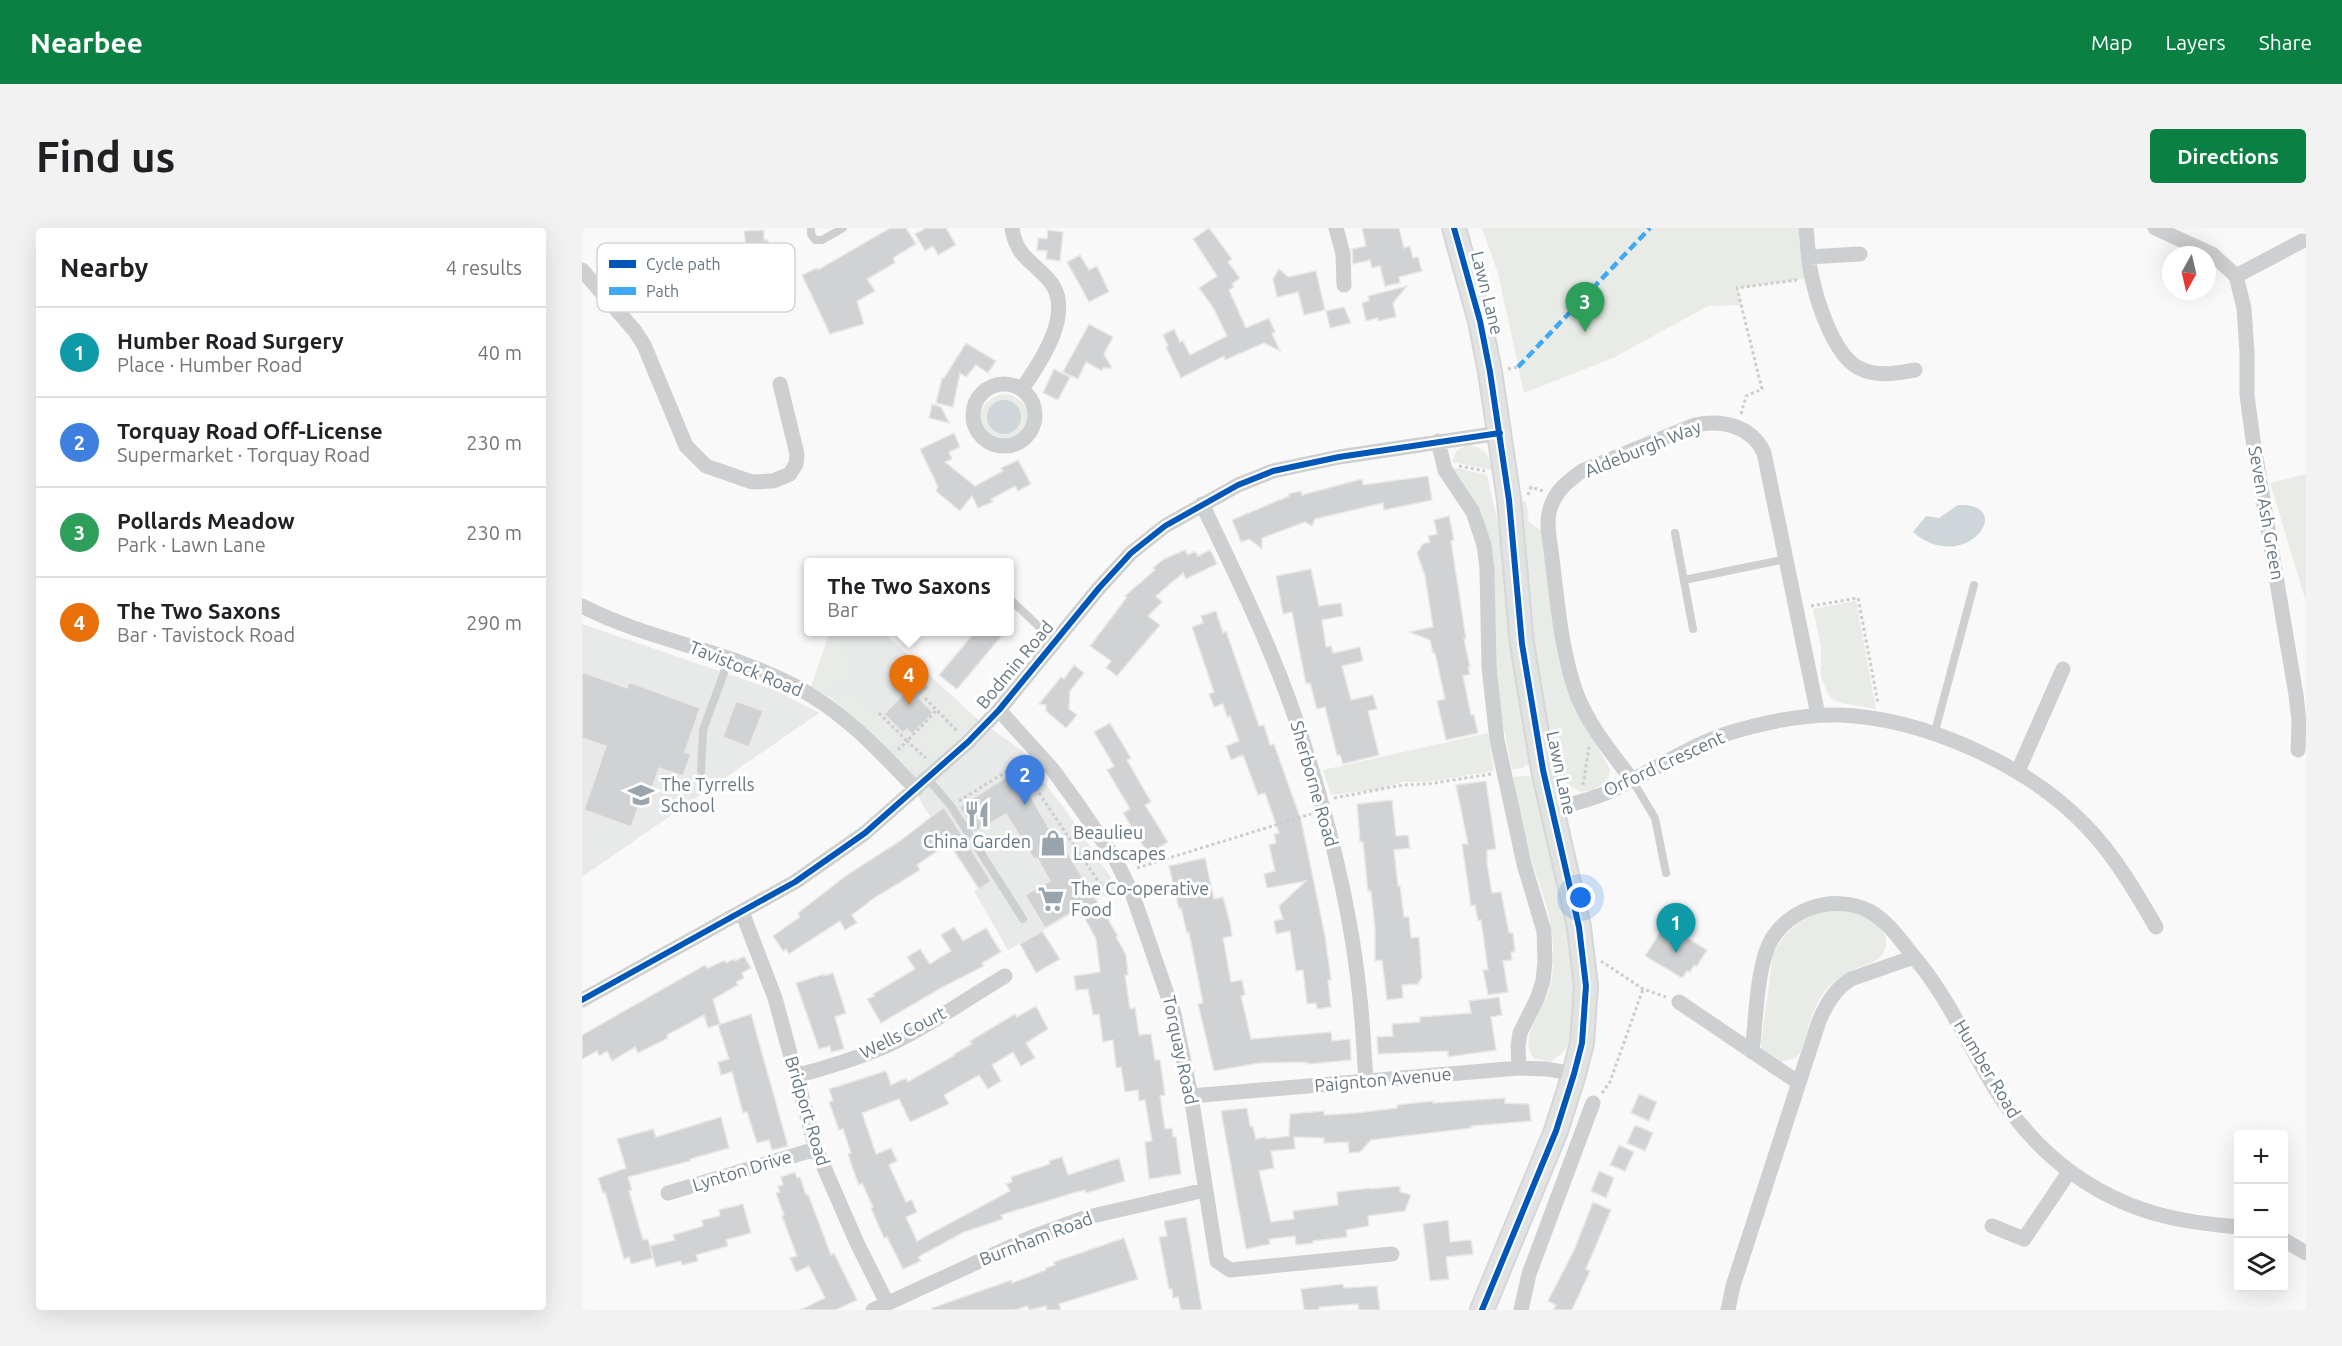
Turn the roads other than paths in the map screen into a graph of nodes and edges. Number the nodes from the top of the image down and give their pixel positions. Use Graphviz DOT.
graph roads {
  1 [pos="811,228"];
  2 [pos="843,228"];
  3 [pos="1012,228"];
  4 [pos="1336,228"];
  5 [pos="1454,228"];
  6 [pos="1806,228"];
  7 [pos="2155,228"];
  8 [pos="2304,241"];
  9 [pos="1860,254"];
  10 [pos="1809,257"];
  11 [pos="582,270"];
  12 [pos="2236,276"];
  13 [pos="1344,285"];
  14 [pos="597,288"];
  15 [pos="618,312"];
  16 [pos="1916,370"];
  17 [pos="780,384"];
  18 [pos="1022,389"];
  19 [pos="1500,433"];
  20 [pos="1438,441"];
  21 [pos="1202,504"];
  22 [pos="1675,533"];
  23 [pos="1786,559"];
  24 [pos="1684,580"];
  25 [pos="1974,585"];
  26 [pos="1014,603"];
  27 [pos="582,606"];
  28 [pos="1694,629"];
  29 [pos="1055,642"];
  30 [pos="729,659"];
  31 [pos="2063,669"];
  32 [pos="999,710"];
  33 [pos="1818,715"];
  34 [pos="1934,735"];
  35 [pos="2298,750"];
  36 [pos="702,771"];
  37 [pos="2018,771"];
  38 [pos="927,779"];
  39 [pos="1632,780"];
  40 [pos="1553,809"];
  41 [pos="1666,873"];
  42 [pos="742,912"];
  43 [pos="1023,919"];
  44 [pos="2156,927"];
  45 [pos="1914,957"];
  46 [pos="1005,976"];
  47 [pos="582,1000"];
  48 [pos="1679,1002"];
  49 [pos="1752,1053"];
  50 [pos="1519,1068"];
  51 [pos="1574,1074"];
  52 [pos="795,1076"];
  53 [pos="1366,1081"];
  54 [pos="1799,1083"];
  55 [pos="1191,1096"];
  56 [pos="1593,1103"];
  57 [pos="816,1149"];
  58 [pos="2069,1172"];
  59 [pos="1205,1190"];
  60 [pos="668,1193"];
  61 [pos="1992,1227"];
  62 [pos="2234,1227"];
  63 [pos="2288,1243"];
  64 [pos="2306,1253"];
  65 [pos="1392,1254"];
  66 [pos="880,1307"];
  67 [pos="1482,1310"];
  68 [pos="1521,1310"];
  69 [pos="1728,1310"];
  1 -- 2 [label="lane"];
  3 -- 18 [label="street"];
  4 -- 13 [label="street"];
  5 -- 19 [label="street, Lawn Lane"];
  6 -- 10 [label="street"];
  7 -- 12 [label="street"];
  8 -- 12 [label="street"];
  9 -- 10 [label="street"];
  10 -- 16 [label="street"];
  11 -- 14 [label="street"];
  12 -- 35 [label="street, Seven Ash Green"];
  15 -- 17 [label="street"];
  18 -- 18 [label="street"];
  19 -- 20 [label="street, Bodmin Road"];
  19 -- 40 [label="street, Lawn Lane"];
  20 -- 21 [label="street, Bodmin Road"];
  20 -- 50 [label="street"];
  21 -- 29 [label="street, Bodmin Road"];
  21 -- 53 [label="street, Sherborne Road"];
  22 -- 24 [label="lane"];
  23 -- 24 [label="lane"];
  23 -- 33 [label="street, Aldeburgh Way"];
  23 -- 39 [label="street, Aldeburgh Way"];
  24 -- 28 [label="lane"];
  25 -- 34 [label="lane"];
  26 -- 29 [label="lane"];
  27 -- 30 [label="street, Tavistock Road"];
  29 -- 32 [label="street, Bodmin Road"];
  30 -- 36 [label="lane"];
  30 -- 38 [label="street, Tavistock Road"];
  31 -- 37 [label="street"];
  32 -- 38 [label="street, Bodmin Road"];
  32 -- 55 [label="street, Torquay Road"];
  33 -- 34 [label="street, Orford Crescent"];
  33 -- 39 [label="street, Orford Crescent"];
  34 -- 37 [label="street, Orford Crescent"];
  37 -- 44 [label="street, Orford Crescent"];
  38 -- 42 [label="street, Bodmin Road"];
  38 -- 43 [label="lane"];
  39 -- 40 [label="street, Orford Crescent"];
  39 -- 41 [label="lane"];
  40 -- 51 [label="street, Lawn Lane"];
  42 -- 47 [label="street, Bodmin Road"];
  42 -- 52 [label="street, Bridport Road"];
  45 -- 49 [label="street, Humber Road"];
  45 -- 54 [label="street"];
  45 -- 58 [label="street, Humber Road"];
  46 -- 52 [label="street, Wells Court"];
  48 -- 49 [label="street"];
  49 -- 54 [label="street"];
  50 -- 51 [label="street, Paignton Avenue"];
  50 -- 53 [label="street, Paignton Avenue"];
  51 -- 67 [label="street, Lawn Lane"];
  52 -- 57 [label="street, Bridport Road"];
  53 -- 55 [label="street, Paignton Avenue"];
  54 -- 69 [label="street"];
  55 -- 59 [label="street, Torquay Road"];
  56 -- 68 [label="street"];
  57 -- 60 [label="street, Lynton Drive"];
  57 -- 66 [label="street, Bridport Road"];
  58 -- 61 [label="street"];
  58 -- 62 [label="street, Humber Road"];
  59 -- 65 [label="street, Torquay Road"];
  59 -- 66 [label="street, Burnham Road"];
  63 -- 64 [label="street"];
}
